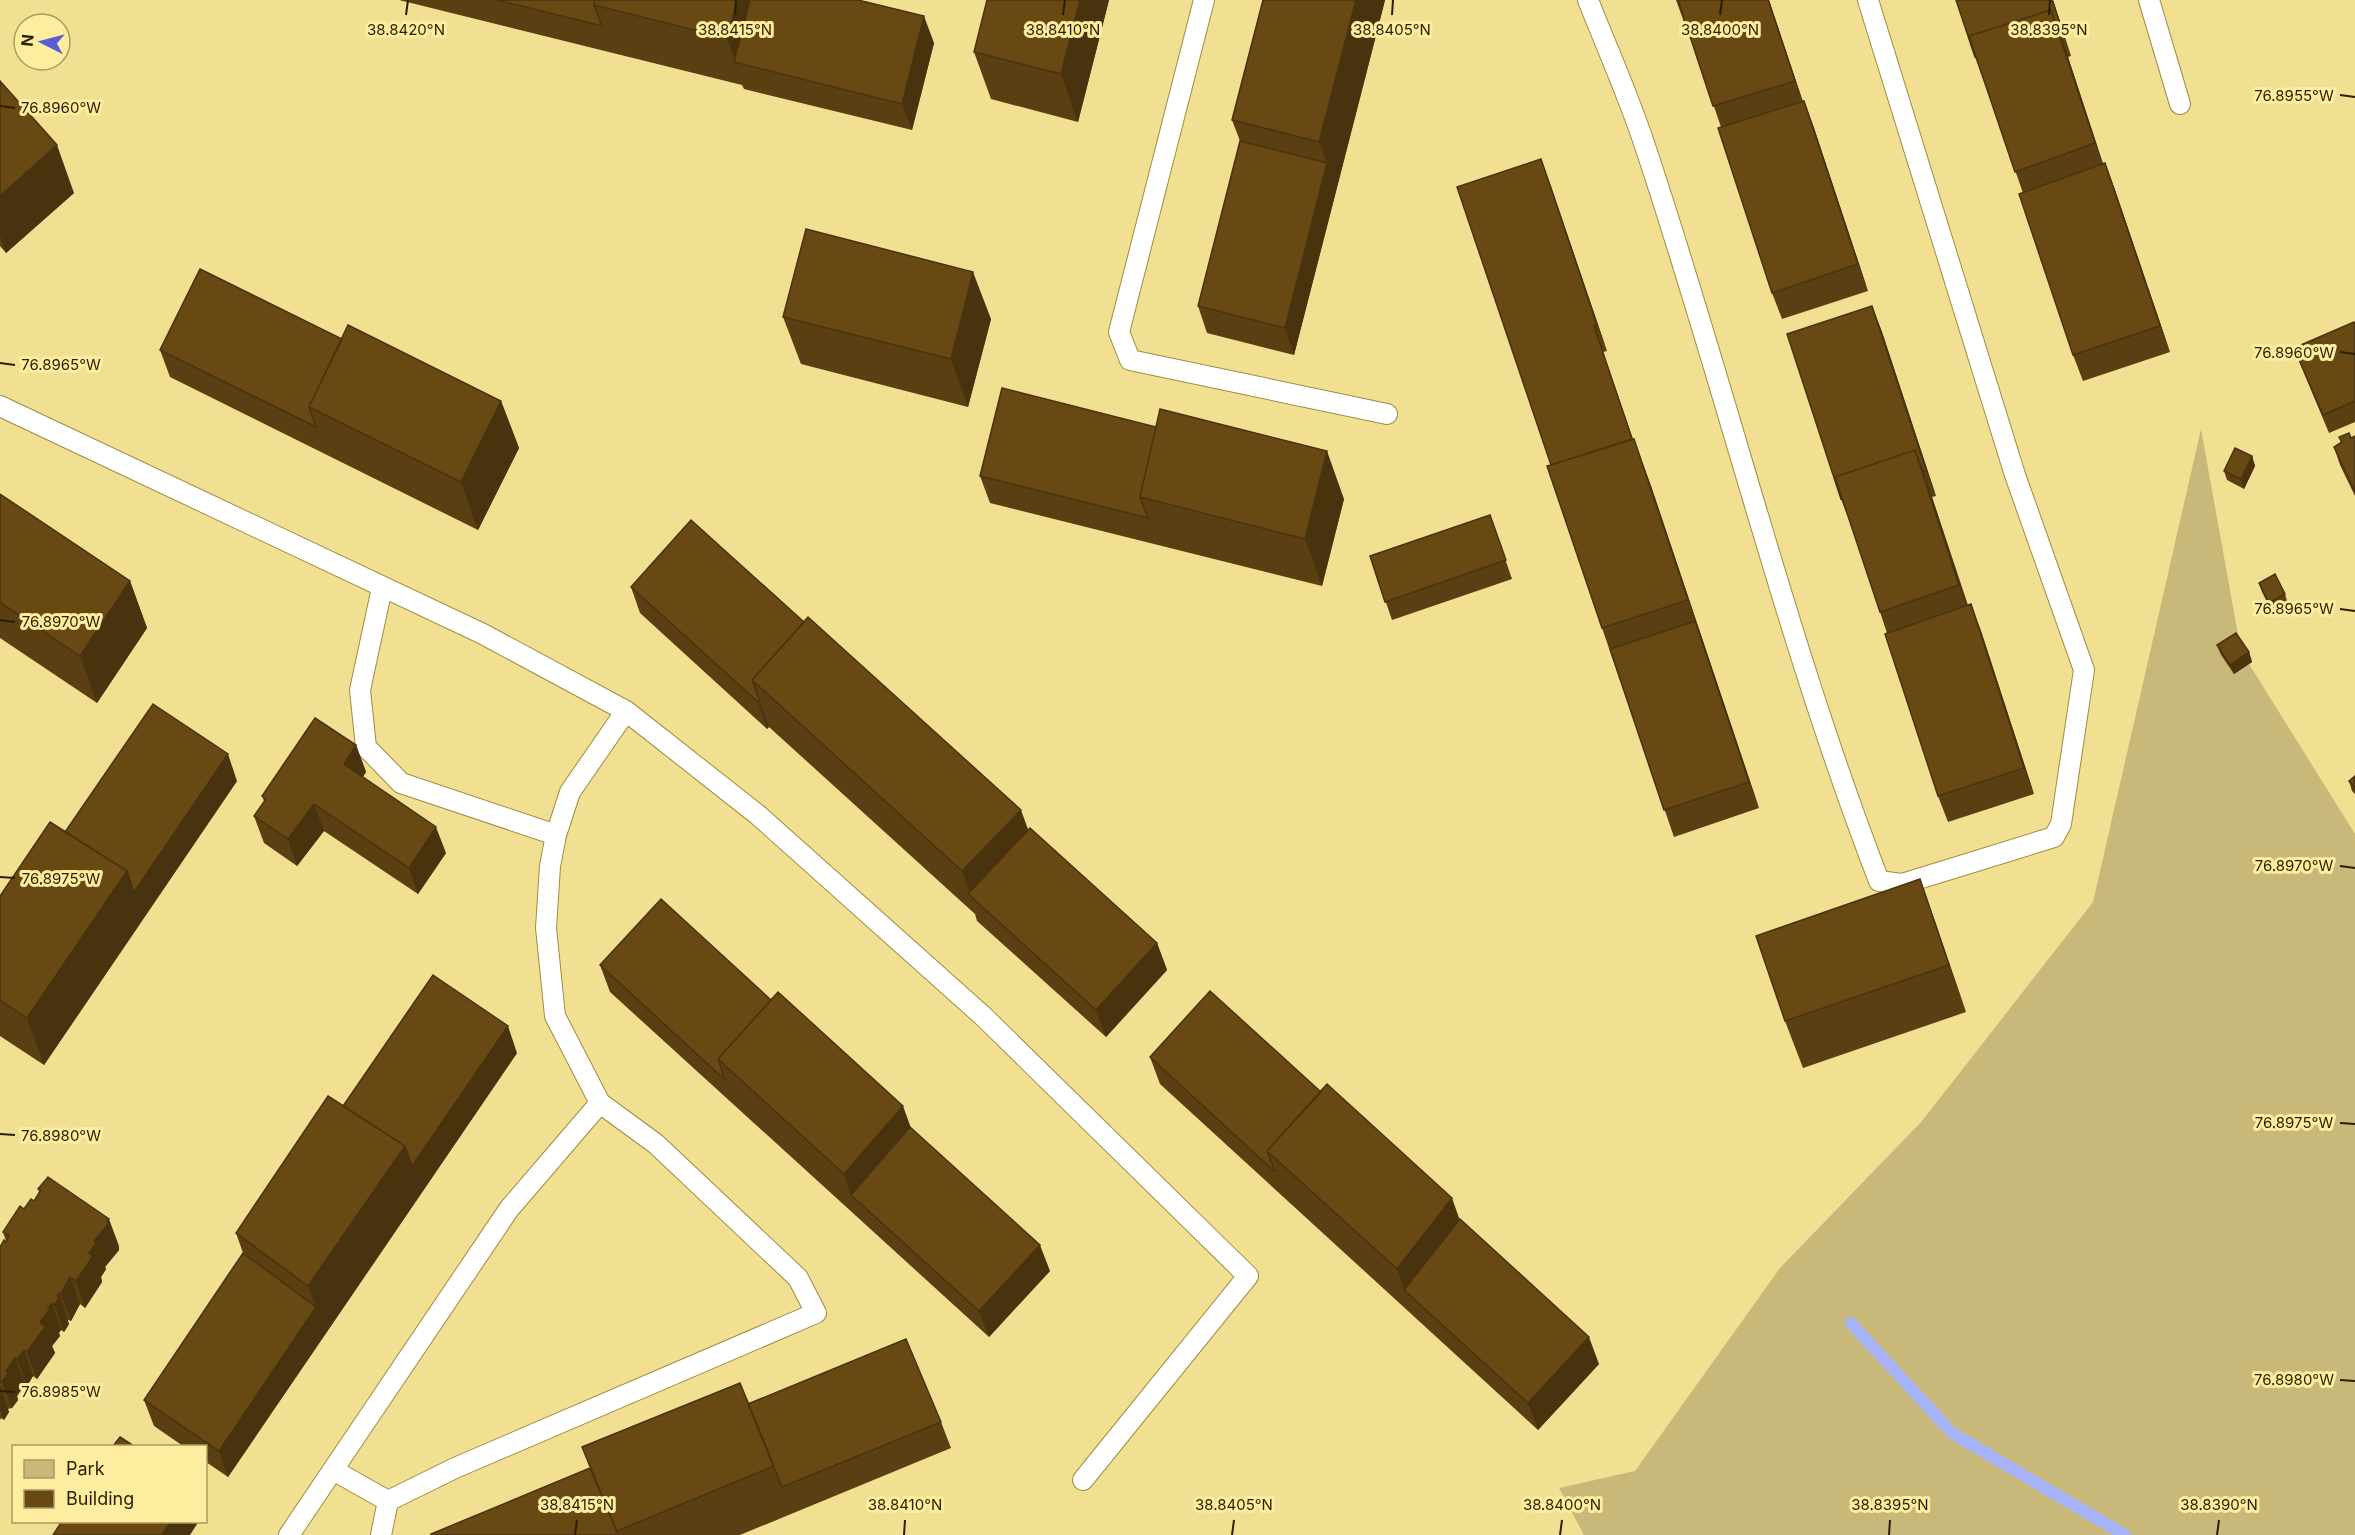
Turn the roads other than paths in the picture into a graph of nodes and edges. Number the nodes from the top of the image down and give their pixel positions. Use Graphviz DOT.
graph roads {
  1 [pos="1204,0"];
  2 [pos="1588,0"];
  3 [pos="1868,0"];
  4 [pos="2149,0"];
  5 [pos="2180,104"];
  6 [pos="0,406"];
  7 [pos="1387,414"];
  8 [pos="382,588"];
  9 [pos="626,711"];
  10 [pos="556,835"];
  11 [pos="600,1103"];
  12 [pos="333,1470"];
  13 [pos="1083,1480"];
  14 [pos="388,1501"];
  15 [pos="289,1535"];
  16 [pos="381,1535"];
  1 -- 7 [label="lane"];
  2 -- 3 [label="lane"];
  4 -- 5 [label="lane"];
  6 -- 8 [label="lane"];
  8 -- 9 [label="lane"];
  8 -- 10 [label="lane"];
  9 -- 10 [label="lane"];
  9 -- 13 [label="lane"];
  10 -- 11 [label="lane"];
  11 -- 12 [label="lane"];
  11 -- 14 [label="lane"];
  12 -- 14 [label="lane"];
  12 -- 15 [label="lane"];
  14 -- 16 [label="lane"];
}
